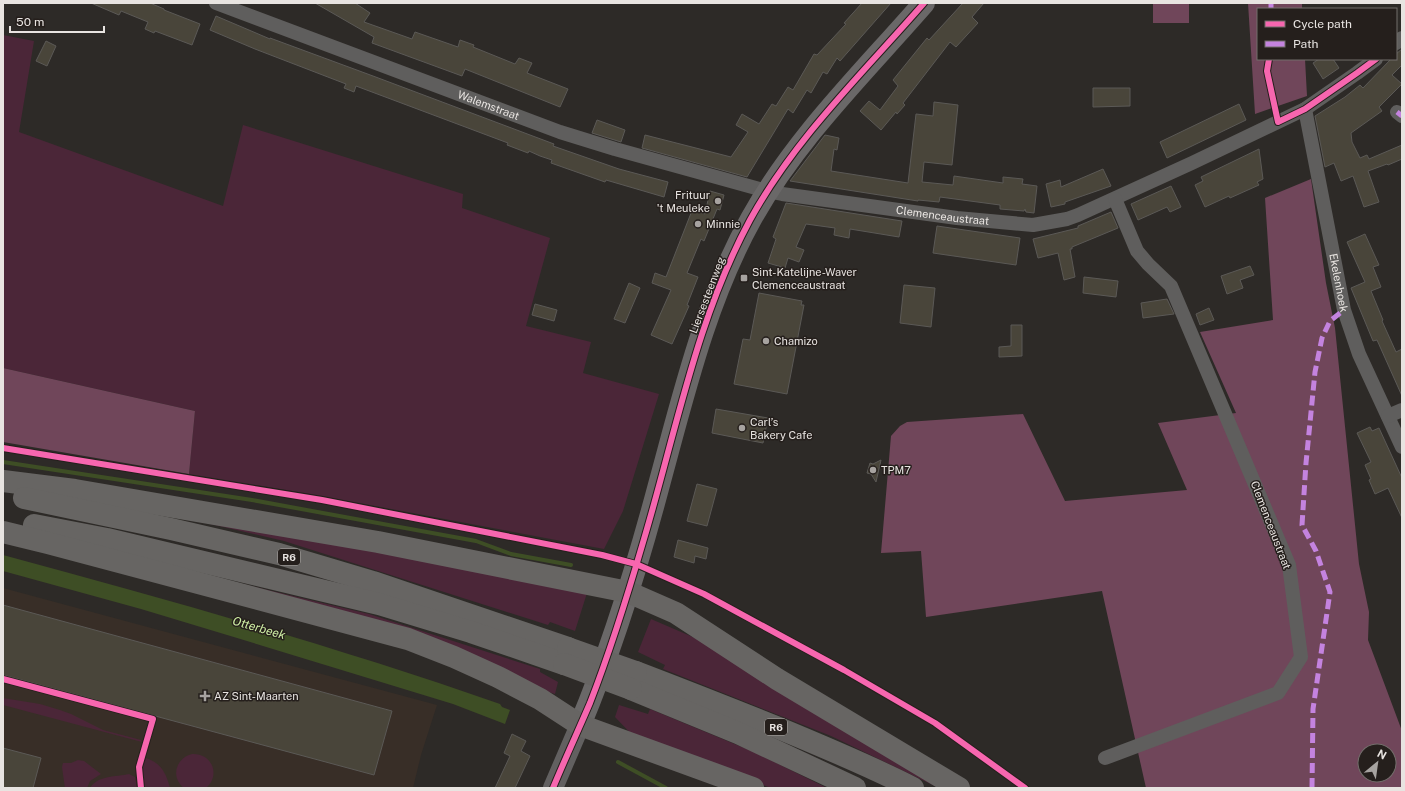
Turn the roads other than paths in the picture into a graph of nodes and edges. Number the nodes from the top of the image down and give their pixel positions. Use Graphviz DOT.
graph roads {
  1 [pos="216,3"];
  2 [pos="924,3"];
  3 [pos="245,8"];
  4 [pos="1375,60"];
  5 [pos="1305,109"];
  6 [pos="767,191"];
  7 [pos="1115,199"];
  8 [pos="1402,410"];
  9 [pos="1388,416"];
  10 [pos="1402,446"];
  11 [pos="3,481"];
  12 [pos="3,494"];
  13 [pos="3,520"];
  14 [pos="3,532"];
  15 [pos="628,592"];
  16 [pos="566,656"];
  17 [pos="634,681"];
  18 [pos="580,726"];
  19 [pos="1105,758"];
  20 [pos="553,788"];
  21 [pos="753,788"];
  22 [pos="856,788"];
  23 [pos="913,788"];
  24 [pos="959,788"];
  1 -- 3 [label="street, Walemstraat"];
  2 -- 6 [label="main road, Liersesteenweg"];
  3 -- 6 [label="street, Walemstraat"];
  4 -- 5 [label="street, Clemenceaustraat"];
  5 -- 7 [label="street, Clemenceaustraat"];
  5 -- 9 [label="street, Ekelenhoek"];
  6 -- 7 [label="street, Clemenceaustraat"];
  6 -- 15 [label="main road, Liersesteenweg"];
  7 -- 19 [label="street, Clemenceaustraat"];
  8 -- 9 [label="street"];
  9 -- 10 [label="street, Ekelenhoek"];
  11 -- 15 [label="highway"];
  12 -- 16 [label="highway, R6"];
  13 -- 16 [label="highway, R6"];
  14 -- 18 [label="highway"];
  15 -- 18 [label="main road, Liersesteenweg"];
  15 -- 24 [label="highway"];
  16 -- 17 [label="highway, R6, bridge"];
  17 -- 22 [label="highway, R6"];
  17 -- 23 [label="highway, R6"];
  18 -- 20 [label="main road"];
  18 -- 21 [label="highway"];
}
